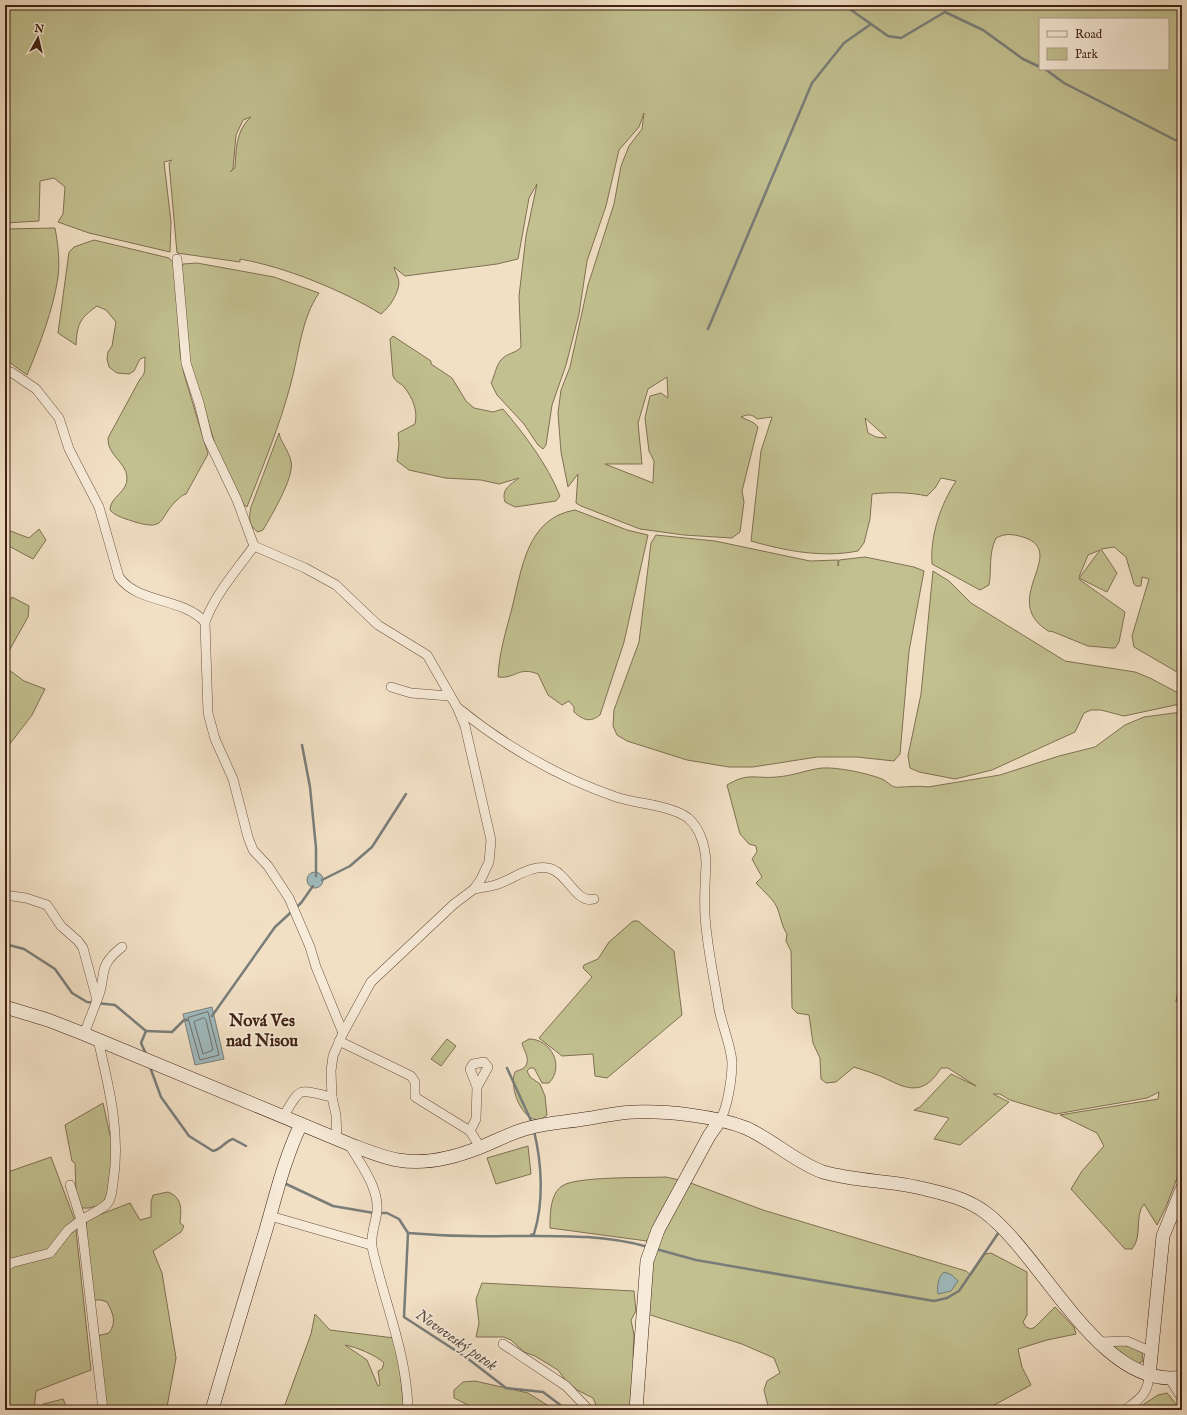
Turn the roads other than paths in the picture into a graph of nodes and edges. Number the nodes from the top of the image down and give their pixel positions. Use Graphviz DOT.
graph roads {
  1 [pos="177,260"];
  2 [pos="5,371"];
  3 [pos="254,546"];
  4 [pos="205,622"];
  5 [pos="390,687"];
  6 [pos="449,696"];
  7 [pos="457,707"];
  8 [pos="474,721"];
  9 [pos="465,726"];
  10 [pos="474,888"];
  11 [pos="5,895"];
  12 [pos="594,899"];
  13 [pos="122,947"];
  14 [pos="97,1000"];
  15 [pos="5,1007"];
  16 [pos="84,1034"];
  17 [pos="341,1037"];
  18 [pos="98,1040"];
  19 [pos="477,1087"];
  20 [pos="332,1097"];
  21 [pos="283,1117"];
  22 [pos="720,1120"];
  23 [pos="301,1124"];
  24 [pos="470,1131"];
  25 [pos="343,1141"];
  26 [pos="480,1147"];
  27 [pos="70,1186"];
  28 [pos="1182,1189"];
  29 [pos="270,1216"];
  30 [pos="81,1220"];
  31 [pos="371,1245"];
  32 [pos="5,1268"];
  33 [pos="1100,1342"];
  34 [pos="503,1344"];
  35 [pos="1152,1352"];
  36 [pos="1149,1376"];
  37 [pos="1176,1378"];
  38 [pos="1182,1398"];
  39 [pos="103,1410"];
  40 [pos="212,1410"];
  41 [pos="408,1410"];
  42 [pos="589,1410"];
  43 [pos="636,1410"];
  44 [pos="1125,1410"];
  1 -- 3 [label="street"];
  2 -- 4 [label="street"];
  3 -- 4 [label="street"];
  3 -- 6 [label="street"];
  4 -- 17 [label="street"];
  5 -- 6 [label="street"];
  6 -- 7 [label="street"];
  7 -- 8 [label="street"];
  7 -- 9 [label="street"];
  8 -- 9 [label="street"];
  8 -- 22 [label="street"];
  9 -- 10 [label="street"];
  10 -- 12 [label="street"];
  10 -- 17 [label="street"];
  11 -- 14 [label="street"];
  13 -- 14 [label="street"];
  14 -- 16 [label="street"];
  15 -- 16 [label="street"];
  16 -- 18 [label="street"];
  17 -- 20 [label="street"];
  17 -- 24 [label="street"];
  18 -- 21 [label="street"];
  18 -- 30 [label="street"];
  19 -- 24 [label="street"];
  20 -- 21 [label="street"];
  20 -- 25 [label="street"];
  21 -- 23 [label="street"];
  22 -- 26 [label="street"];
  22 -- 33 [label="street"];
  22 -- 43 [label="street"];
  23 -- 25 [label="street"];
  23 -- 29 [label="street"];
  24 -- 26 [label="street"];
  25 -- 26 [label="street"];
  25 -- 31 [label="street"];
  27 -- 30 [label="street"];
  28 -- 35 [label="street"];
  29 -- 31 [label="street"];
  29 -- 40 [label="street"];
  30 -- 32 [label="street"];
  30 -- 39 [label="street"];
  31 -- 41 [label="street"];
  33 -- 35 [label="street"];
  33 -- 36 [label="street"];
  34 -- 42 [label="street"];
  35 -- 36 [label="street"];
  36 -- 37 [label="street"];
  36 -- 44 [label="street"];
  37 -- 38 [label="street"];
}
